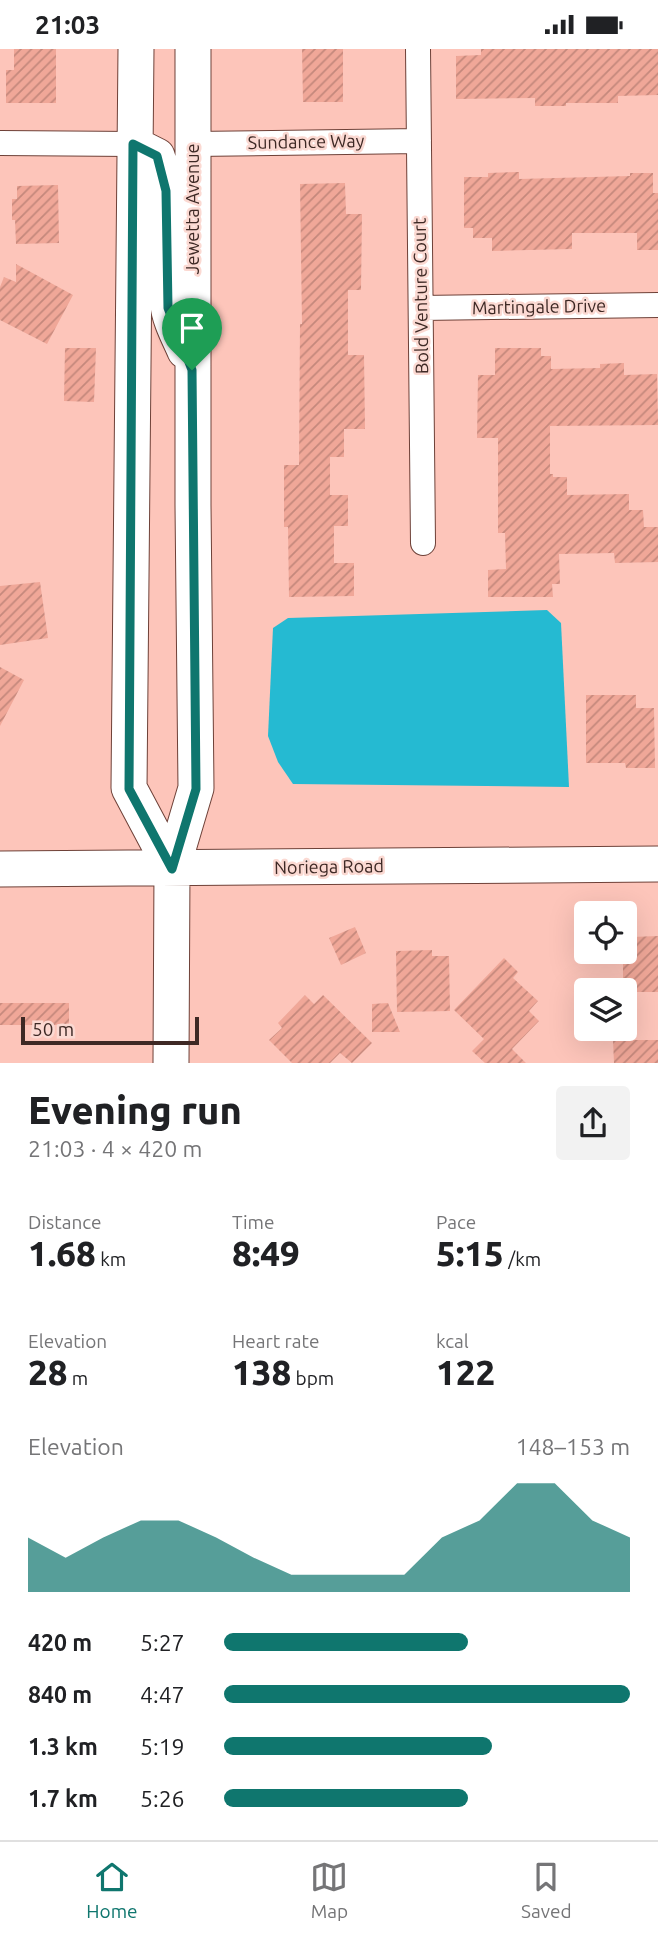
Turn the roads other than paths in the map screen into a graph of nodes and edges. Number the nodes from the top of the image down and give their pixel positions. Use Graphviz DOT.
graph roads {
  1 [pos="136,49"];
  2 [pos="169,49"];
  3 [pos="193,49"];
  4 [pos="418,49"];
  5 [pos="419,141"];
  6 [pos="0,143"];
  7 [pos="133,144"];
  8 [pos="192,144"];
  9 [pos="658,305"];
  10 [pos="421,308"];
  11 [pos="192,370"];
  12 [pos="423,543"];
  13 [pos="658,864"];
  14 [pos="0,869"];
  15 [pos="172,869"];
  16 [pos="172,1063"];
  1 -- 7 [label="street, Jewetta Avenue"];
  2 -- 8 [label="street"];
  3 -- 8 [label="street, Jewetta Avenue"];
  4 -- 5 [label="street, Bold Venture Court"];
  5 -- 8 [label="street, Sundance Way"];
  5 -- 10 [label="street, Bold Venture Court"];
  6 -- 7 [label="street"];
  7 -- 11 [label="street"];
  7 -- 15 [label="street, Jewetta Avenue"];
  8 -- 11 [label="street, Jewetta Avenue"];
  9 -- 10 [label="street, Martingale Drive"];
  10 -- 12 [label="street, Bold Venture Court"];
  11 -- 15 [label="street, Jewetta Avenue"];
  13 -- 15 [label="street, Noriega Road"];
  14 -- 15 [label="street, Noriega Road"];
  15 -- 16 [label="street, Jewetta Avenue"];
}
